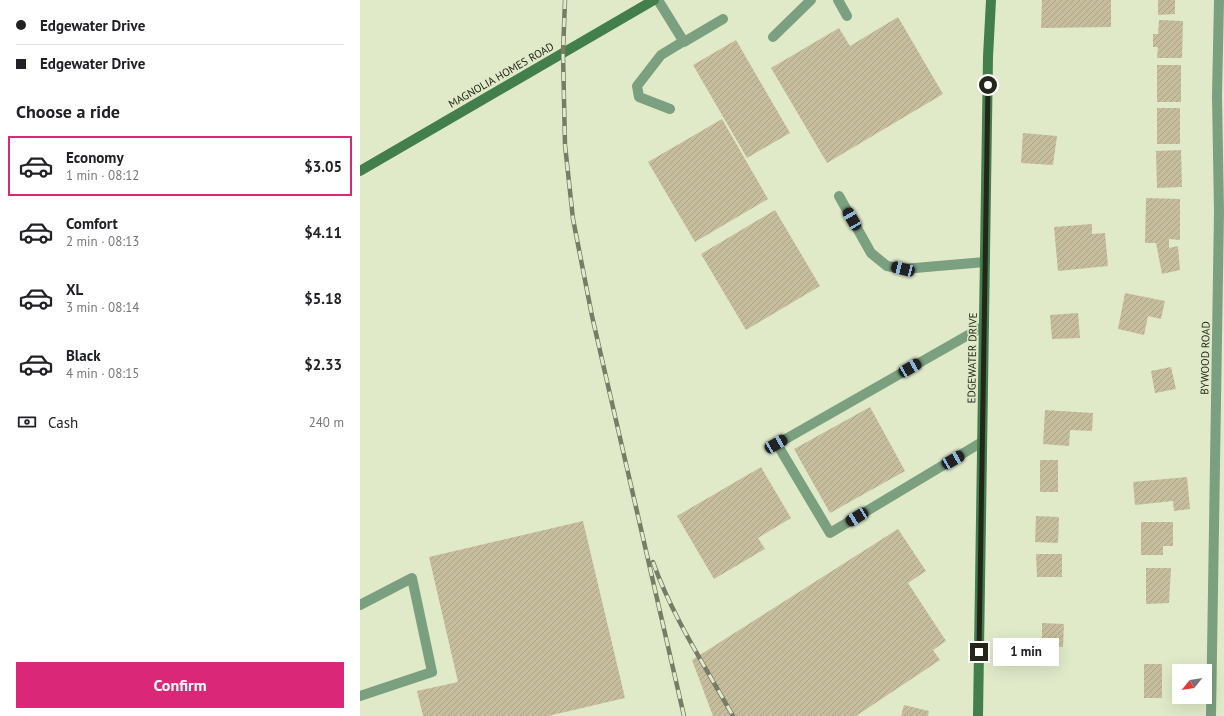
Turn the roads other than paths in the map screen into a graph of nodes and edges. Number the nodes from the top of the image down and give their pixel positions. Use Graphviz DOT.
graph roads {
  1 [pos="654,0"];
  2 [pos="658,0"];
  3 [pos="811,0"];
  4 [pos="838,0"];
  5 [pos="991,0"];
  6 [pos="1219,0"];
  7 [pos="847,16"];
  8 [pos="723,18"];
  9 [pos="773,37"];
  10 [pos="684,42"];
  11 [pos="1221,96"];
  12 [pos="670,109"];
  13 [pos="360,171"];
  14 [pos="839,196"];
  15 [pos="1222,213"];
  16 [pos="985,262"];
  17 [pos="984,326"];
  18 [pos="982,442"];
  19 [pos="360,605"];
  20 [pos="360,696"];
  21 [pos="978,716"];
  22 [pos="1211,716"];
  1 -- 13 [label="main road, MAGNOLIA HOMES ROAD"];
  2 -- 10 [label="street"];
  3 -- 9 [label="street"];
  4 -- 7 [label="street"];
  5 -- 16 [label="main road, EDGEWATER DRIVE"];
  6 -- 11 [label="street, BYWOOD ROAD"];
  8 -- 10 [label="street"];
  10 -- 12 [label="street"];
  11 -- 15 [label="street, BYWOOD ROAD"];
  14 -- 16 [label="street"];
  15 -- 22 [label="street, BYWOOD ROAD"];
  16 -- 17 [label="main road, EDGEWATER DRIVE"];
  17 -- 18 [label="main road, EDGEWATER DRIVE"];
  17 -- 18 [label="street"];
  18 -- 21 [label="main road, EDGEWATER DRIVE"];
  19 -- 20 [label="street"];
}
